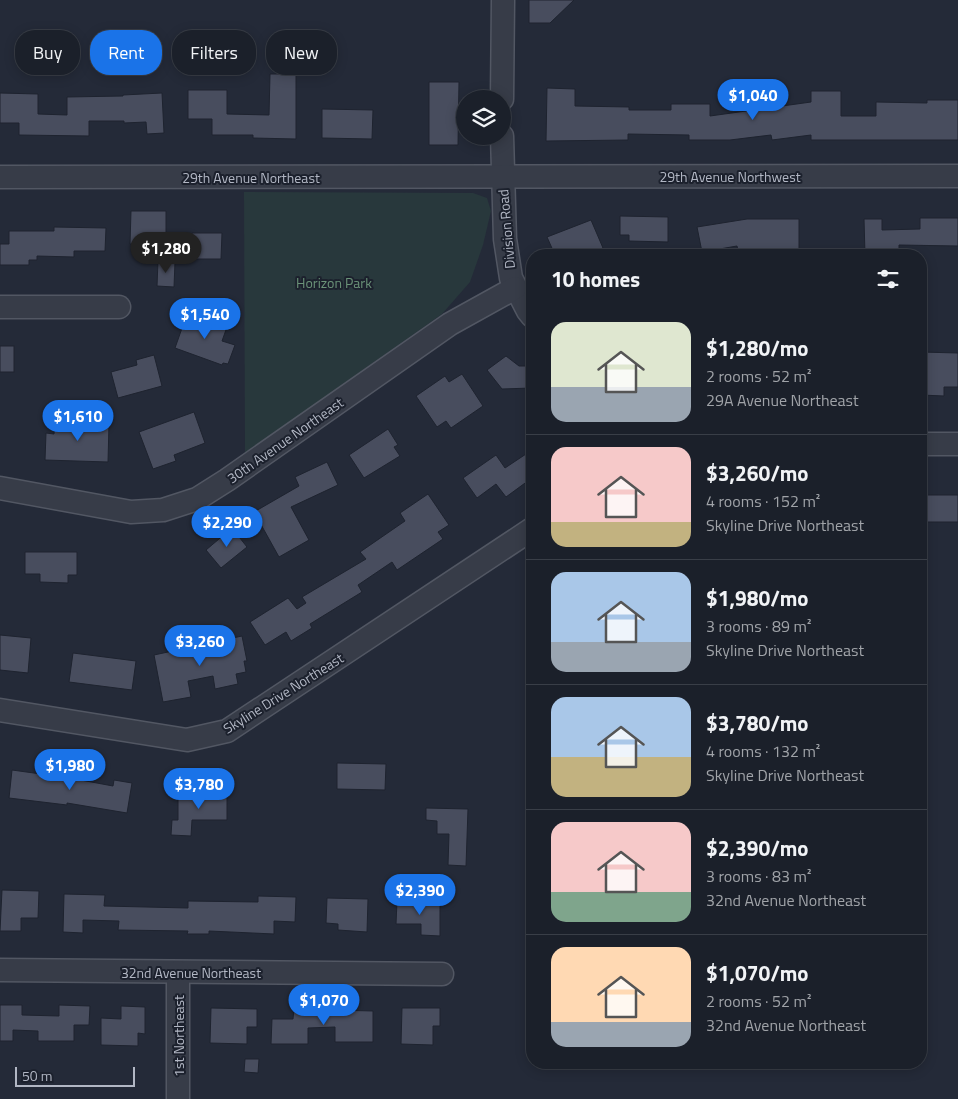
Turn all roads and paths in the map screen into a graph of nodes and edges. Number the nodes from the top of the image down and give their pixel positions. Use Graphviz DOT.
graph roads {
  1 [pos="502,0"];
  2 [pos="502,90"];
  3 [pos="502,145"];
  4 [pos="502,176"];
  5 [pos="958,176"];
  6 [pos="0,177"];
  7 [pos="516,288"];
  8 [pos="526,306"];
  9 [pos="0,307"];
  10 [pos="118,307"];
  11 [pos="927,444"];
  12 [pos="958,444"];
  13 [pos="0,488"];
  14 [pos="526,533"];
  15 [pos="0,710"];
  16 [pos="0,970"];
  17 [pos="178,972"];
  18 [pos="442,974"];
  19 [pos="178,1099"];
  1 -- 2 [label="street"];
  3 -- 4 [label="street, Division Road"];
  4 -- 5 [label="street, 29th Avenue Northwest"];
  4 -- 6 [label="street, 29th Avenue Northeast"];
  4 -- 7 [label="street, Division Road"];
  7 -- 8 [label="street, Division Road"];
  7 -- 13 [label="street, 30th Avenue Northeast"];
  9 -- 10 [label="street"];
  11 -- 12 [label="street"];
  14 -- 15 [label="street, Skyline Drive Northeast"];
  16 -- 17 [label="street, 32nd Avenue Northeast"];
  17 -- 18 [label="street, 32nd Avenue Northeast"];
  17 -- 19 [label="street, 1st Northeast"];
}
